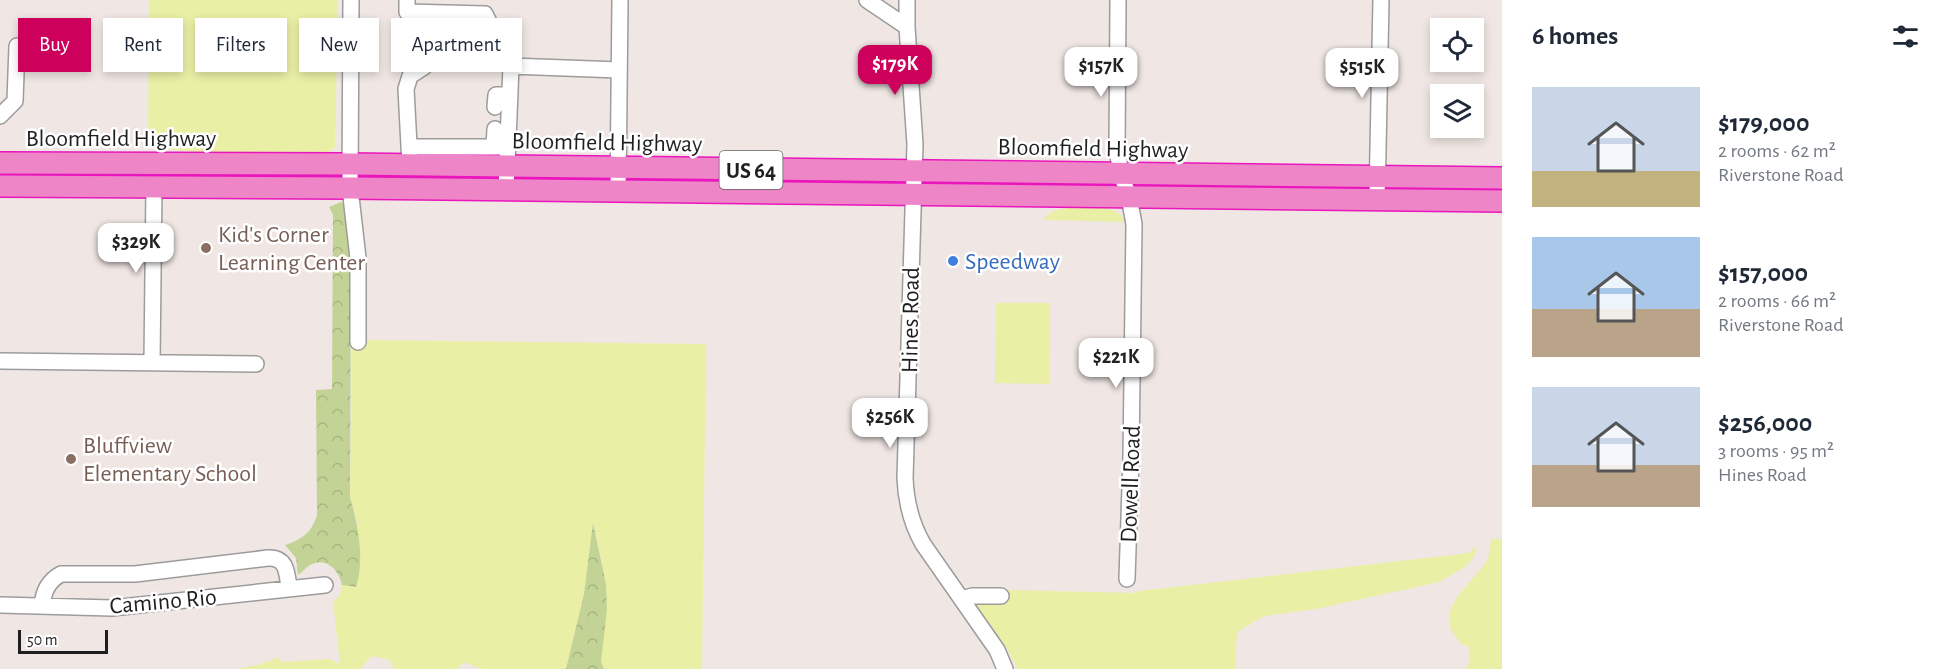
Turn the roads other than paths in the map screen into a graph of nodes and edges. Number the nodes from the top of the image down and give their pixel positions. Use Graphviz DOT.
graph roads {
  1 [pos="351,0"];
  2 [pos="407,0"];
  3 [pos="620,0"];
  4 [pos="867,0"];
  5 [pos="907,0"];
  6 [pos="1118,0"];
  7 [pos="1381,0"];
  8 [pos="485,7"];
  9 [pos="907,27"];
  10 [pos="17,46"];
  11 [pos="522,66"];
  12 [pos="620,70"];
  13 [pos="416,72"];
  14 [pos="511,72"];
  15 [pos="510,95"];
  16 [pos="495,107"];
  17 [pos="0,116"];
  18 [pos="495,129"];
  19 [pos="503,154"];
  20 [pos="409,156"];
  21 [pos="0,163"];
  22 [pos="351,164"];
  23 [pos="619,168"];
  24 [pos="914,172"];
  25 [pos="1121,174"];
  26 [pos="1377,177"];
  27 [pos="1502,178"];
  28 [pos="0,186"];
  29 [pos="154,186"];
  30 [pos="350,188"];
  31 [pos="506,190"];
  32 [pos="618,192"];
  33 [pos="912,194"];
  34 [pos="1129,196"];
  35 [pos="1377,200"];
  36 [pos="1502,201"];
  37 [pos="358,342"];
  38 [pos="0,361"];
  39 [pos="152,362"];
  40 [pos="256,364"];
  41 [pos="1127,579"];
  42 [pos="325,585"];
  43 [pos="290,588"];
  44 [pos="1001,596"];
  45 [pos="962,599"];
  46 [pos="0,605"];
  47 [pos="42,606"];
  48 [pos="1005,669"];
  1 -- 22 [label="street"];
  2 -- 8 [label="street"];
  3 -- 12 [label="street"];
  4 -- 9 [label="street"];
  5 -- 9 [label="street, Hines Road"];
  6 -- 25 [label="street, Dowell Road"];
  7 -- 26 [label="street"];
  9 -- 24 [label="street, Hines Road"];
  10 -- 17 [label="street"];
  11 -- 12 [label="street"];
  12 -- 23 [label="street"];
  13 -- 20 [label="street"];
  14 -- 15 [label="street"];
  15 -- 16 [label="street"];
  15 -- 19 [label="street"];
  18 -- 19 [label="street"];
  19 -- 20 [label="highway, Bloomfield Highway / US 64"];
  19 -- 23 [label="highway, Bloomfield Highway / US 64"];
  19 -- 31 [label="street"];
  20 -- 22 [label="highway, Bloomfield Highway / US 64"];
  21 -- 22 [label="highway, Bloomfield Highway / US 64"];
  22 -- 30 [label="street"];
  23 -- 24 [label="highway, Bloomfield Highway / US 64"];
  23 -- 32 [label="street"];
  24 -- 25 [label="highway, Bloomfield Highway / US 64"];
  24 -- 33 [label="street, Hines Road"];
  25 -- 26 [label="highway, Bloomfield Highway / US 64"];
  25 -- 34 [label="street, Dowell Road"];
  26 -- 27 [label="highway, Bloomfield Highway / US 64"];
  26 -- 35 [label="street"];
  28 -- 29 [label="highway, Bloomfield Highway / US 64"];
  29 -- 30 [label="highway, Bloomfield Highway / US 64"];
  29 -- 39 [label="street"];
  30 -- 31 [label="highway, Bloomfield Highway / US 64"];
  30 -- 37 [label="street"];
  31 -- 32 [label="highway, Bloomfield Highway / US 64"];
  32 -- 33 [label="highway, Bloomfield Highway / US 64"];
  33 -- 34 [label="highway, Bloomfield Highway / US 64"];
  33 -- 45 [label="street, Hines Road"];
  34 -- 35 [label="highway, Bloomfield Highway / US 64"];
  34 -- 41 [label="street, Dowell Road"];
  35 -- 36 [label="highway, Bloomfield Highway / US 64"];
  38 -- 39 [label="street"];
  39 -- 40 [label="street"];
  42 -- 43 [label="street, Camino Rio"];
  43 -- 47 [label="street, Camino Rio"];
  43 -- 47 [label="street"];
  44 -- 45 [label="street"];
  45 -- 48 [label="street, Hines Road"];
  46 -- 47 [label="street, Camino Rio"];
}
